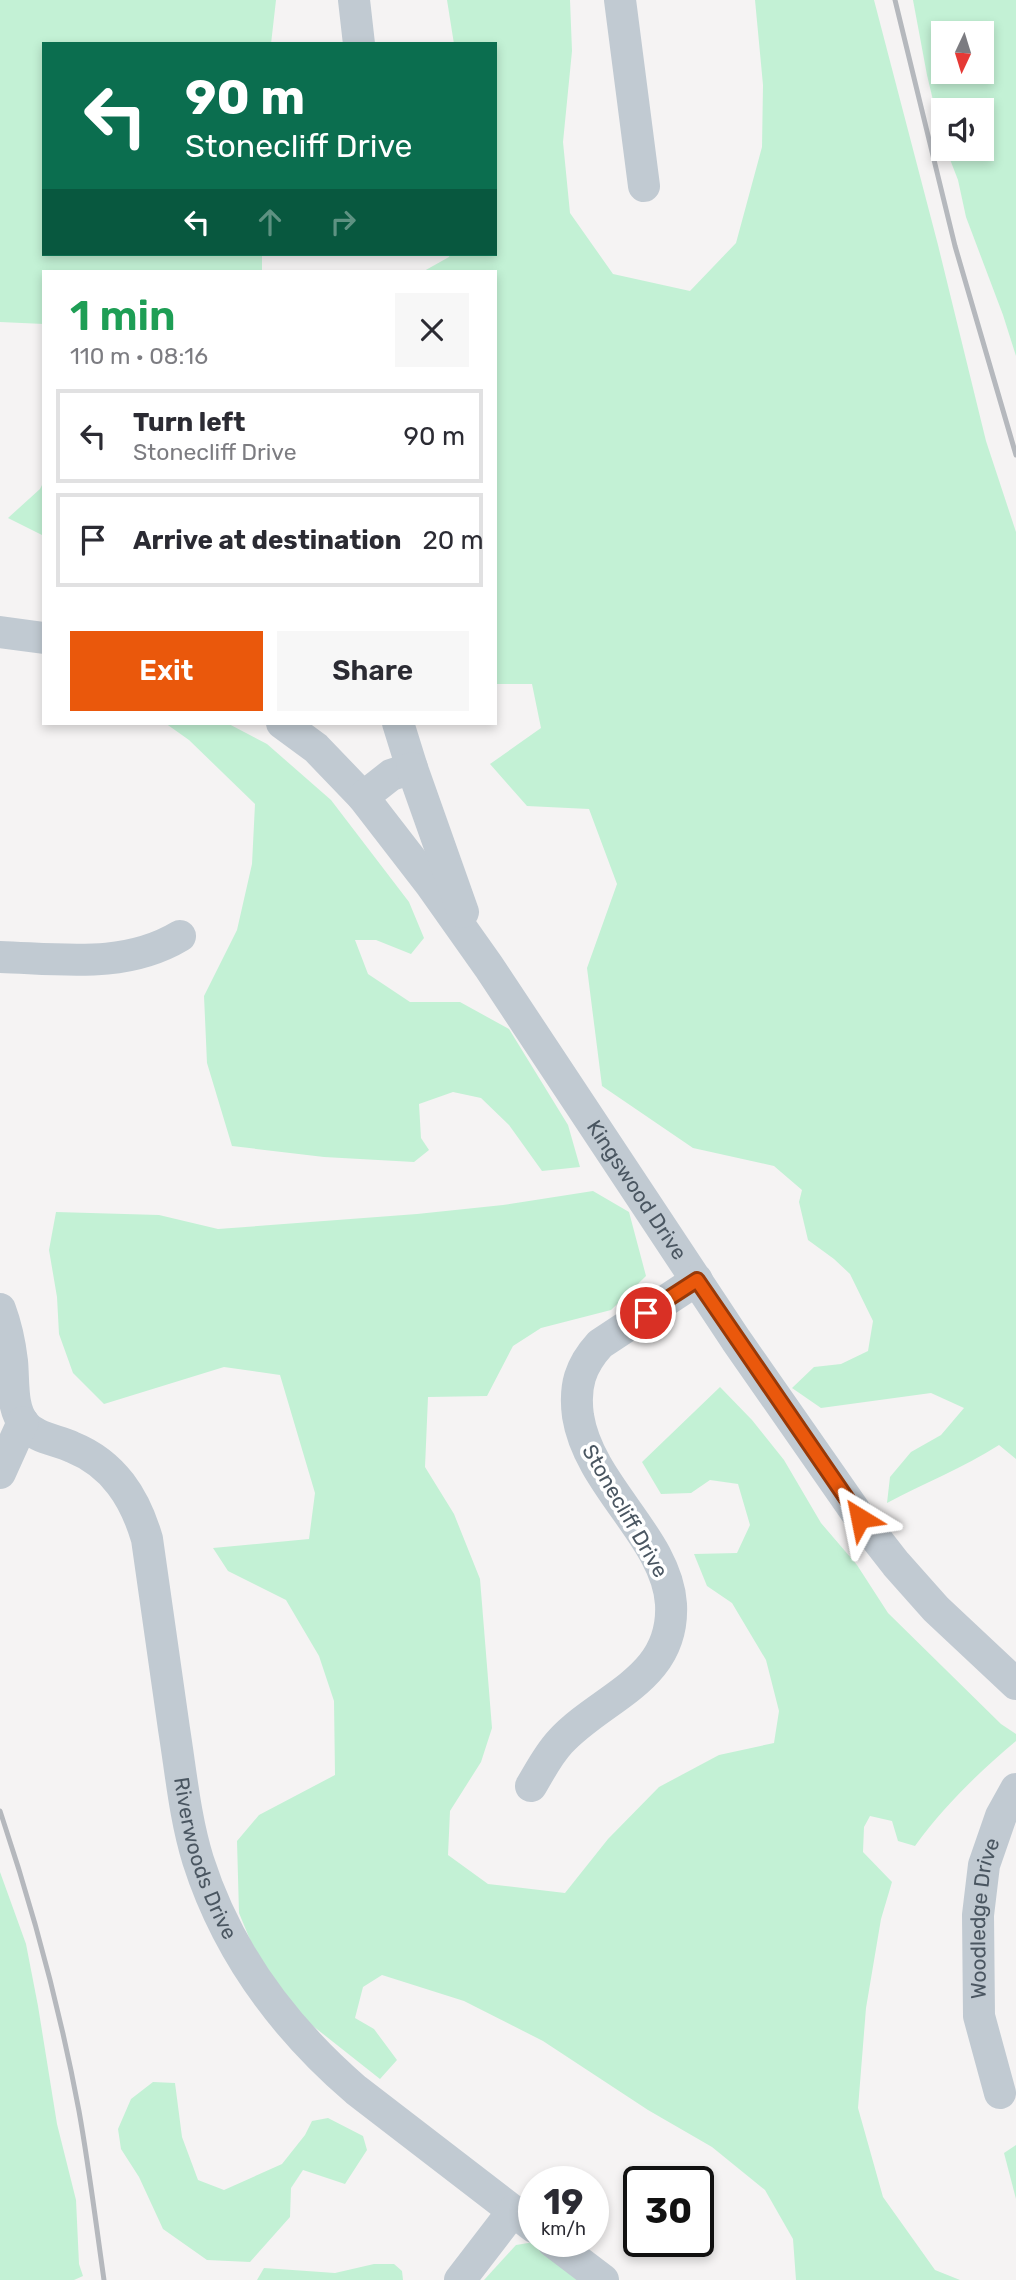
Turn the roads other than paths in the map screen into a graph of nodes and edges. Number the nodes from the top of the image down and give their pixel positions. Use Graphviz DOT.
graph roads {
  1 [pos="354,0"];
  2 [pos="620,0"];
  3 [pos="359,42"];
  4 [pos="643,186"];
  5 [pos="0,632"];
  6 [pos="42,638"];
  7 [pos="285,725"];
  8 [pos="399,725"];
  9 [pos="412,768"];
  10 [pos="363,797"];
  11 [pos="180,936"];
  12 [pos="477,950"];
  13 [pos="0,957"];
  14 [pos="697,1280"];
  15 [pos="0,1309"];
  16 [pos="23,1422"];
  17 [pos="0,1472"];
  18 [pos="1016,1684"];
  19 [pos="531,1786"];
  20 [pos="1016,1789"];
  21 [pos="1000,2093"];
  22 [pos="518,2215"];
  23 [pos="518,2224"];
  24 [pos="573,2257"];
  25 [pos="460,2280"];
  26 [pos="603,2280"];
  1 -- 3 [label="street"];
  2 -- 4 [label="street"];
  5 -- 6 [label="street"];
  7 -- 10 [label="street, Kingswood Drive"];
  8 -- 9 [label="street, Kingswood Drive"];
  9 -- 10 [label="street"];
  9 -- 12 [label="street, Kingswood Drive"];
  10 -- 12 [label="street, Kingswood Drive"];
  11 -- 13 [label="street"];
  12 -- 14 [label="street, Kingswood Drive"];
  14 -- 18 [label="street, Kingswood Drive"];
  14 -- 19 [label="street, Stonecliff Drive"];
  15 -- 16 [label="street"];
  16 -- 17 [label="street"];
  16 -- 22 [label="street, Riverwoods Drive"];
  20 -- 21 [label="street, Woodledge Drive"];
  23 -- 25 [label="street"];
  24 -- 26 [label="street"];
}
